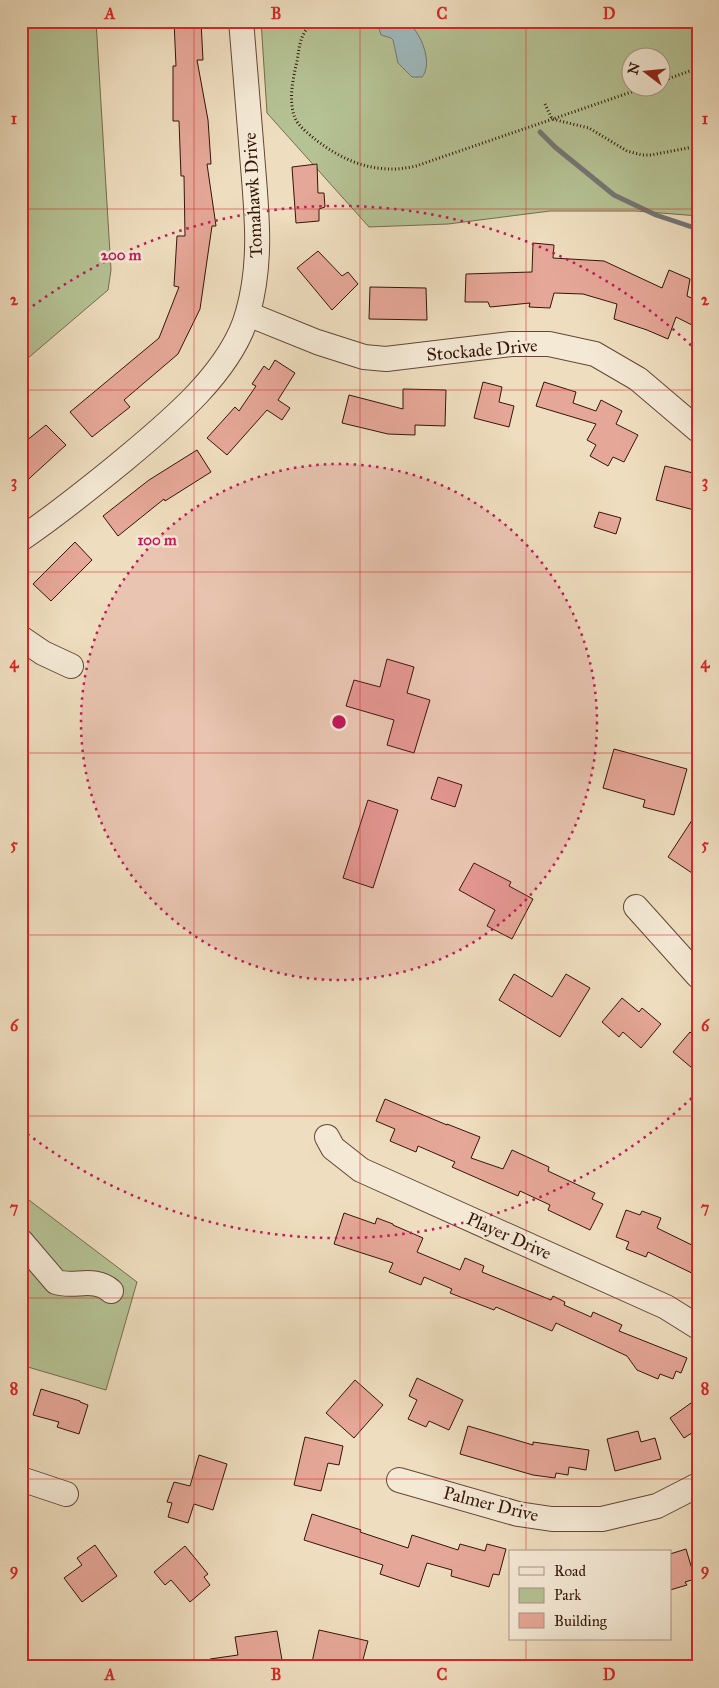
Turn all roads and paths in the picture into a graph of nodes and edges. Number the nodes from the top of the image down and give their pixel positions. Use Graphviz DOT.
graph roads {
  1 [pos="241,21"];
  2 [pos="316,21"];
  3 [pos="698,68"];
  4 [pos="672,77"];
  5 [pos="622,95"];
  6 [pos="545,104"];
  7 [pos="552,119"];
  8 [pos="693,147"];
  9 [pos="248,314"];
  10 [pos="698,430"];
  11 [pos="21,539"];
  12 [pos="21,638"];
  13 [pos="71,666"];
  14 [pos="636,907"];
  15 [pos="698,976"];
  16 [pos="327,1137"];
  17 [pos="21,1242"];
  18 [pos="110,1291"];
  19 [pos="698,1327"];
  20 [pos="21,1479"];
  21 [pos="399,1480"];
  22 [pos="698,1485"];
  23 [pos="66,1494"];
  1 -- 9 [label="street, Tomahawk Drive"];
  2 -- 7 [label="path"];
  3 -- 4 [label="path"];
  5 -- 7 [label="path"];
  6 -- 7 [label="path"];
  7 -- 8 [label="path"];
  9 -- 10 [label="street, Stockade Drive"];
  9 -- 11 [label="street, Tomahawk Drive"];
  12 -- 13 [label="street"];
  14 -- 15 [label="street"];
  16 -- 19 [label="street, Player Drive"];
  17 -- 18 [label="street"];
  20 -- 23 [label="street"];
  21 -- 22 [label="street, Palmer Drive"];
}
